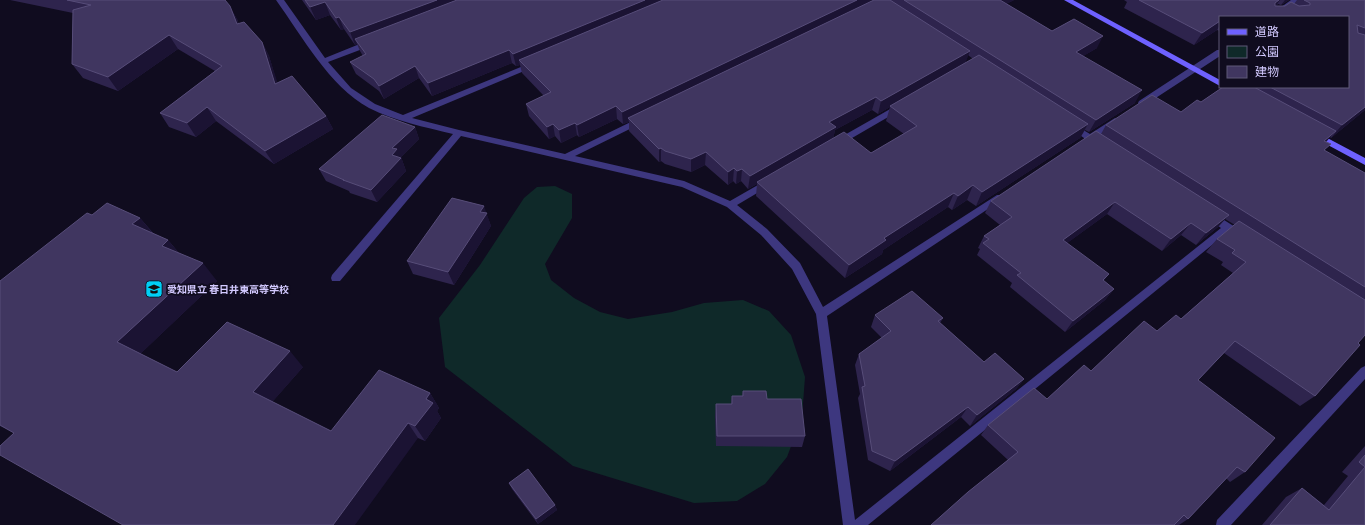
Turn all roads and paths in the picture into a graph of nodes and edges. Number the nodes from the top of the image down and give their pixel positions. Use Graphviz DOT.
graph roads {
  1 [pos="280,0"];
  2 [pos="1068,0"];
  3 [pos="1296,0"];
  4 [pos="1278,8"];
  5 [pos="1291,15"];
  6 [pos="1271,16"];
  7 [pos="374,41"];
  8 [pos="1219,53"];
  9 [pos="323,60"];
  10 [pos="541,60"];
  11 [pos="1195,69"];
  12 [pos="1219,82"];
  13 [pos="906,103"];
  14 [pos="1136,108"];
  15 [pos="652,115"];
  16 [pos="1123,116"];
  17 [pos="404,118"];
  18 [pos="1064,121"];
  19 [pos="1310,132"];
  20 [pos="459,133"];
  21 [pos="1090,138"];
  22 [pos="831,146"];
  23 [pos="1077,146"];
  24 [pos="1110,150"];
  25 [pos="566,157"];
  26 [pos="1365,162"];
  27 [pos="777,177"];
  28 [pos="1005,194"];
  29 [pos="730,205"];
  30 [pos="1202,210"];
  31 [pos="1228,228"];
  32 [pos="1248,240"];
  33 [pos="336,278"];
  34 [pos="821,314"];
  35 [pos="1365,371"];
  36 [pos="850,525"];
  37 [pos="858,525"];
  38 [pos="1222,525"];
  1 -- 9 [label="street"];
  2 -- 11 [label="street"];
  3 -- 4 [label="street"];
  4 -- 5 [label="street"];
  4 -- 6 [label="street"];
  7 -- 9 [label="street"];
  8 -- 11 [label="street"];
  9 -- 17 [label="street"];
  10 -- 17 [label="street"];
  11 -- 12 [label="street"];
  11 -- 14 [label="street"];
  13 -- 22 [label="street"];
  15 -- 25 [label="street"];
  16 -- 21 [label="street"];
  17 -- 20 [label="street"];
  18 -- 21 [label="street"];
  19 -- 26 [label="street"];
  20 -- 25 [label="street"];
  20 -- 33 [label="street"];
  21 -- 23 [label="street"];
  21 -- 24 [label="street"];
  25 -- 29 [label="street"];
  27 -- 29 [label="street"];
  28 -- 34 [label="street"];
  29 -- 34 [label="street"];
  30 -- 31 [label="street"];
  31 -- 32 [label="street"];
  31 -- 37 [label="street"];
  34 -- 36 [label="street"];
  35 -- 38 [label="street"];
}
